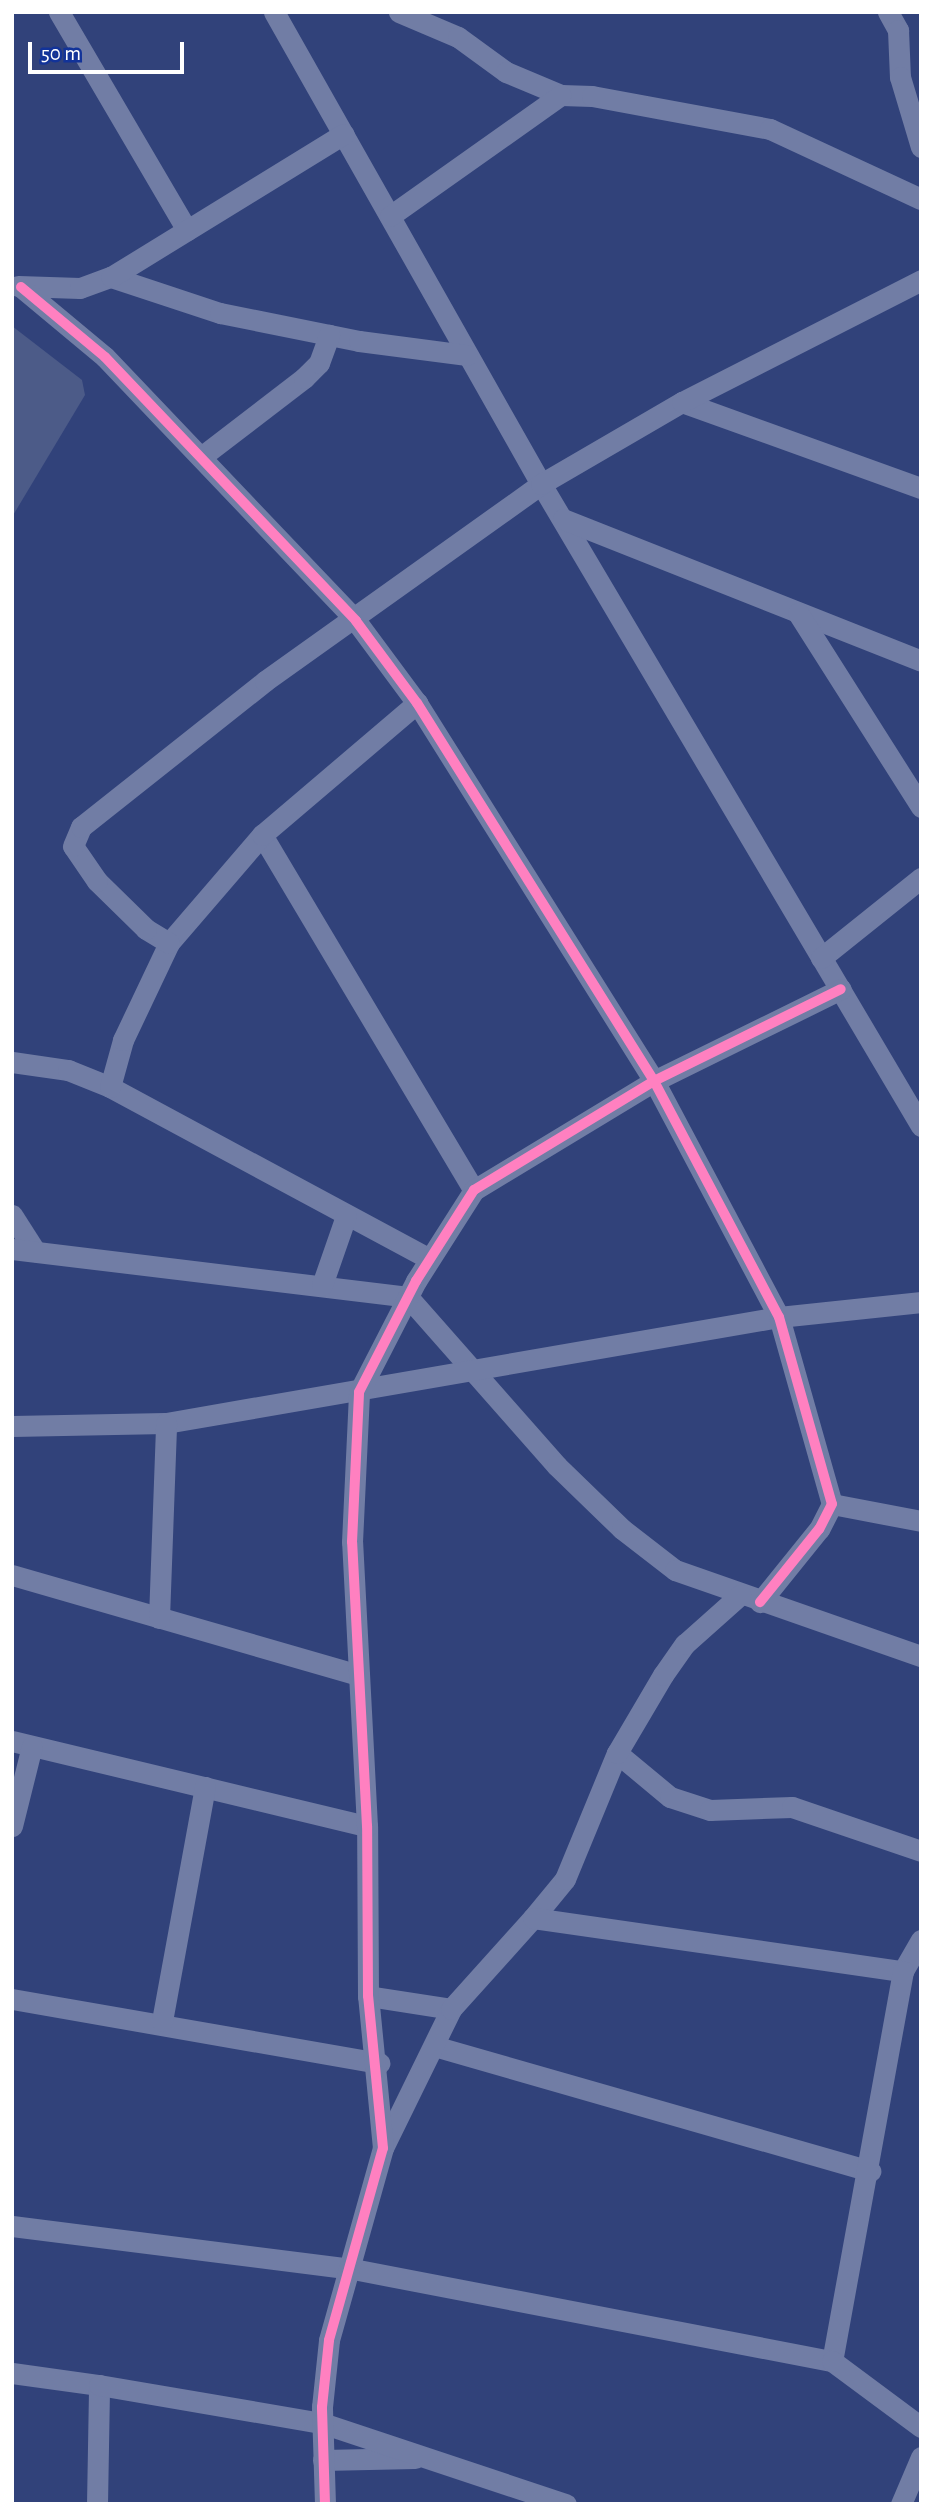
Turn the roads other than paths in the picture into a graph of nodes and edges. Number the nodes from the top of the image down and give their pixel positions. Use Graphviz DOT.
graph roads {
  1 [pos="59,12"];
  2 [pos="274,12"];
  3 [pos="399,12"];
  4 [pos="888,12"];
  5 [pos="561,95"];
  6 [pos="343,134"];
  7 [pos="921,147"];
  8 [pos="921,199"];
  9 [pos="390,216"];
  10 [pos="187,230"];
  11 [pos="111,277"];
  12 [pos="921,280"];
  13 [pos="17,286"];
  14 [pos="329,335"];
  15 [pos="467,355"];
  16 [pos="682,402"];
  17 [pos="201,457"];
  18 [pos="541,484"];
  19 [pos="921,488"];
  20 [pos="563,519"];
  21 [pos="798,612"];
  22 [pos="356,621"];
  23 [pos="921,661"];
  24 [pos="416,703"];
  25 [pos="921,807"];
  26 [pos="262,835"];
  27 [pos="921,878"];
  28 [pos="169,943"];
  29 [pos="821,958"];
  30 [pos="841,989"];
  31 [pos="12,1062"];
  32 [pos="654,1081"];
  33 [pos="110,1087"];
  34 [pos="921,1126"];
  35 [pos="474,1191"];
  36 [pos="12,1215"];
  37 [pos="346,1216"];
  38 [pos="12,1249"];
  39 [pos="35,1251"];
  40 [pos="429,1259"];
  41 [pos="322,1285"];
  42 [pos="408,1297"];
  43 [pos="921,1302"];
  44 [pos="779,1317"];
  45 [pos="474,1370"];
  46 [pos="359,1392"];
  47 [pos="166,1423"];
  48 [pos="12,1426"];
  49 [pos="832,1504"];
  50 [pos="921,1521"];
  51 [pos="12,1574"];
  52 [pos="740,1595"];
  53 [pos="761,1602"];
  54 [pos="159,1618"];
  55 [pos="921,1656"];
  56 [pos="359,1675"];
  57 [pos="22,1744"];
  58 [pos="617,1753"];
  59 [pos="205,1787"];
  60 [pos="12,1826"];
  61 [pos="367,1826"];
  62 [pos="921,1851"];
  63 [pos="533,1919"];
  64 [pos="921,1940"];
  65 [pos="903,1971"];
  66 [pos="368,1996"];
  67 [pos="12,1999"];
  68 [pos="450,2009"];
  69 [pos="162,2021"];
  70 [pos="434,2046"];
  71 [pos="379,2063"];
  72 [pos="383,2148"];
  73 [pos="870,2171"];
  74 [pos="12,2226"];
  75 [pos="353,2269"];
  76 [pos="832,2361"];
  77 [pos="12,2373"];
  78 [pos="99,2385"];
  79 [pos="322,2423"];
  80 [pos="921,2427"];
  81 [pos="439,2458"];
  82 [pos="921,2458"];
  83 [pos="323,2460"];
  84 [pos="97,2504"];
  85 [pos="325,2504"];
  86 [pos="566,2504"];
  87 [pos="901,2504"];
  1 -- 10 [label="street"];
  2 -- 6 [label="street"];
  3 -- 5 [label="street"];
  4 -- 7 [label="street"];
  5 -- 8 [label="street"];
  5 -- 9 [label="street"];
  6 -- 9 [label="street"];
  6 -- 10 [label="street"];
  9 -- 15 [label="street"];
  10 -- 11 [label="street"];
  11 -- 13 [label="street"];
  11 -- 14 [label="street"];
  12 -- 16 [label="street"];
  13 -- 17 [label="street"];
  14 -- 15 [label="street"];
  14 -- 17 [label="street"];
  15 -- 18 [label="street"];
  16 -- 18 [label="street"];
  16 -- 19 [label="street"];
  17 -- 22 [label="street"];
  18 -- 20 [label="street"];
  18 -- 22 [label="street"];
  20 -- 21 [label="street"];
  20 -- 29 [label="street"];
  21 -- 23 [label="street"];
  21 -- 25 [label="street"];
  22 -- 24 [label="street"];
  22 -- 28 [label="street"];
  24 -- 26 [label="street"];
  24 -- 32 [label="street"];
  26 -- 28 [label="street"];
  26 -- 35 [label="street"];
  27 -- 29 [label="street"];
  28 -- 33 [label="street"];
  29 -- 30 [label="street"];
  30 -- 32 [label="street"];
  30 -- 34 [label="street"];
  31 -- 33 [label="street"];
  32 -- 35 [label="street"];
  32 -- 44 [label="street"];
  33 -- 37 [label="street"];
  35 -- 40 [label="street"];
  36 -- 39 [label="street"];
  37 -- 40 [label="street"];
  37 -- 41 [label="street"];
  38 -- 39 [label="street"];
  39 -- 41 [label="street"];
  40 -- 42 [label="street"];
  41 -- 42 [label="street"];
  42 -- 45 [label="street"];
  42 -- 46 [label="street"];
  43 -- 44 [label="street"];
  44 -- 45 [label="street"];
  44 -- 49 [label="street"];
  45 -- 46 [label="street"];
  45 -- 52 [label="street"];
  46 -- 47 [label="street"];
  46 -- 56 [label="street"];
  47 -- 48 [label="street"];
  47 -- 54 [label="street"];
  49 -- 50 [label="street"];
  49 -- 53 [label="street"];
  51 -- 54 [label="street"];
  52 -- 53 [label="street"];
  52 -- 58 [label="street"];
  53 -- 55 [label="street"];
  54 -- 56 [label="street"];
  56 -- 61 [label="street"];
  57 -- 59 [label="street"];
  57 -- 60 [label="street"];
  58 -- 62 [label="street"];
  58 -- 63 [label="street"];
  59 -- 61 [label="street"];
  59 -- 69 [label="street"];
  61 -- 66 [label="street"];
  63 -- 65 [label="street"];
  63 -- 68 [label="street"];
  64 -- 65 [label="street"];
  65 -- 73 [label="street"];
  66 -- 68 [label="street"];
  66 -- 71 [label="street"];
  67 -- 69 [label="street"];
  68 -- 70 [label="street"];
  69 -- 71 [label="street"];
  70 -- 72 [label="street"];
  70 -- 73 [label="street"];
  71 -- 72 [label="street"];
  72 -- 75 [label="street"];
  73 -- 76 [label="street"];
  74 -- 75 [label="street"];
  75 -- 76 [label="street"];
  75 -- 79 [label="street"];
  76 -- 80 [label="street"];
  77 -- 78 [label="street"];
  78 -- 79 [label="street"];
  78 -- 84 [label="street"];
  79 -- 81 [label="street"];
  79 -- 83 [label="street"];
  81 -- 83 [label="street"];
  81 -- 86 [label="street"];
  82 -- 87 [label="street"];
  83 -- 85 [label="street"];
}
